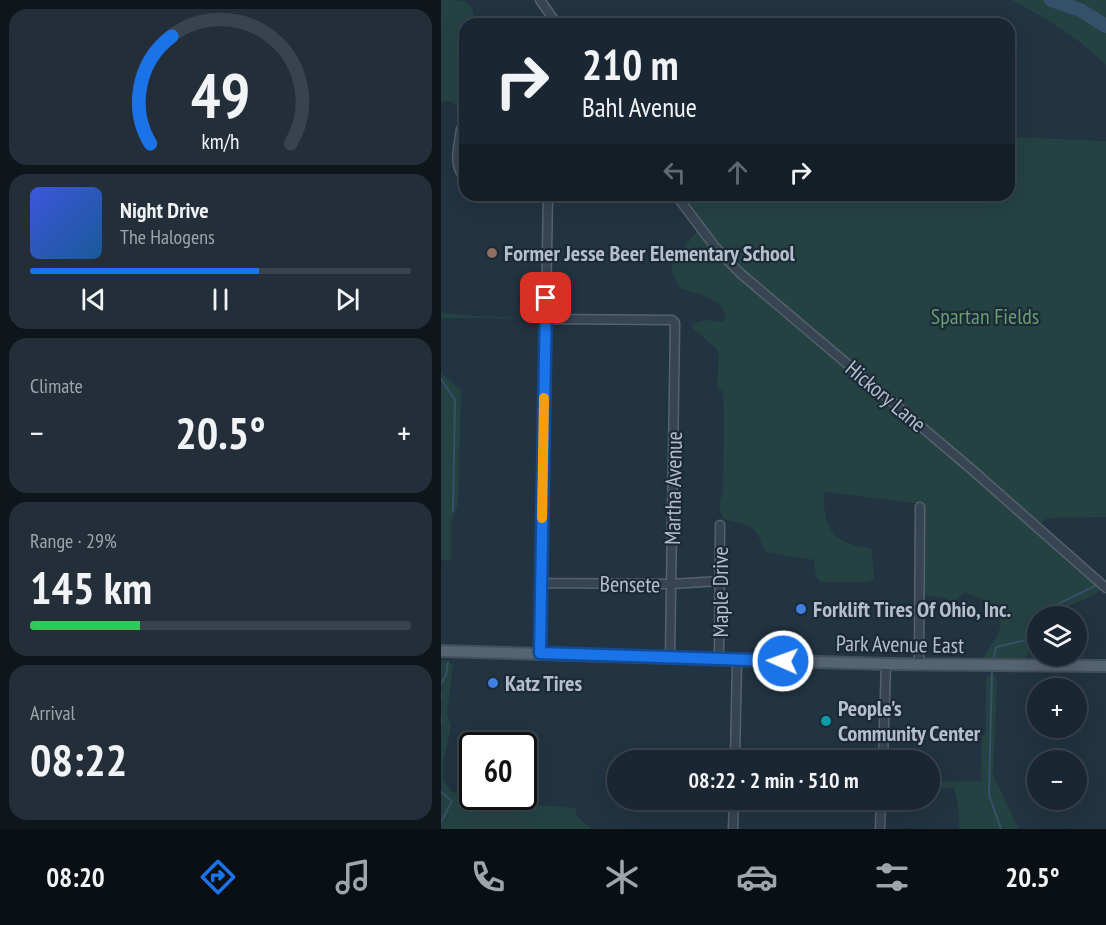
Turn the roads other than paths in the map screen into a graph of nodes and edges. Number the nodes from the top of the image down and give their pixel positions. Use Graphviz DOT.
graph roads {
  1 [pos="540,0"];
  2 [pos="550,18"];
  3 [pos="459,146"];
  4 [pos="459,167"];
  5 [pos="548,201"];
  6 [pos="681,201"];
  7 [pos="546,319"];
  8 [pos="920,507"];
  9 [pos="720,525"];
  10 [pos="720,581"];
  11 [pos="541,583"];
  12 [pos="671,584"];
  13 [pos="1105,587"];
  14 [pos="441,651"];
  15 [pos="540,653"];
  16 [pos="670,658"];
  17 [pos="719,659"];
  18 [pos="737,659"];
  19 [pos="886,664"];
  20 [pos="919,664"];
  21 [pos="1106,666"];
  22 [pos="735,750"];
  23 [pos="883,750"];
  24 [pos="734,810"];
  25 [pos="881,810"];
  26 [pos="733,829"];
  27 [pos="880,829"];
  1 -- 2 [label="street"];
  3 -- 4 [label="street"];
  5 -- 7 [label="street"];
  6 -- 13 [label="street, Hickory Lane"];
  7 -- 11 [label="street"];
  7 -- 12 [label="street, Martha Avenue"];
  8 -- 20 [label="street"];
  9 -- 10 [label="street, Maple Drive"];
  10 -- 12 [label="street, Bensete"];
  10 -- 17 [label="street, Maple Drive"];
  11 -- 12 [label="street, Bensete"];
  11 -- 15 [label="street"];
  12 -- 16 [label="street, Martha Avenue"];
  14 -- 15 [label="main road, Park Avenue East"];
  15 -- 16 [label="main road, Park Avenue East"];
  16 -- 17 [label="main road, Park Avenue East"];
  17 -- 18 [label="main road, Park Avenue East"];
  18 -- 19 [label="main road, Park Avenue East"];
  18 -- 22 [label="street"];
  19 -- 20 [label="main road, Park Avenue East"];
  19 -- 23 [label="street"];
  20 -- 21 [label="main road, Park Avenue East"];
  24 -- 26 [label="street"];
  25 -- 27 [label="street"];
}
